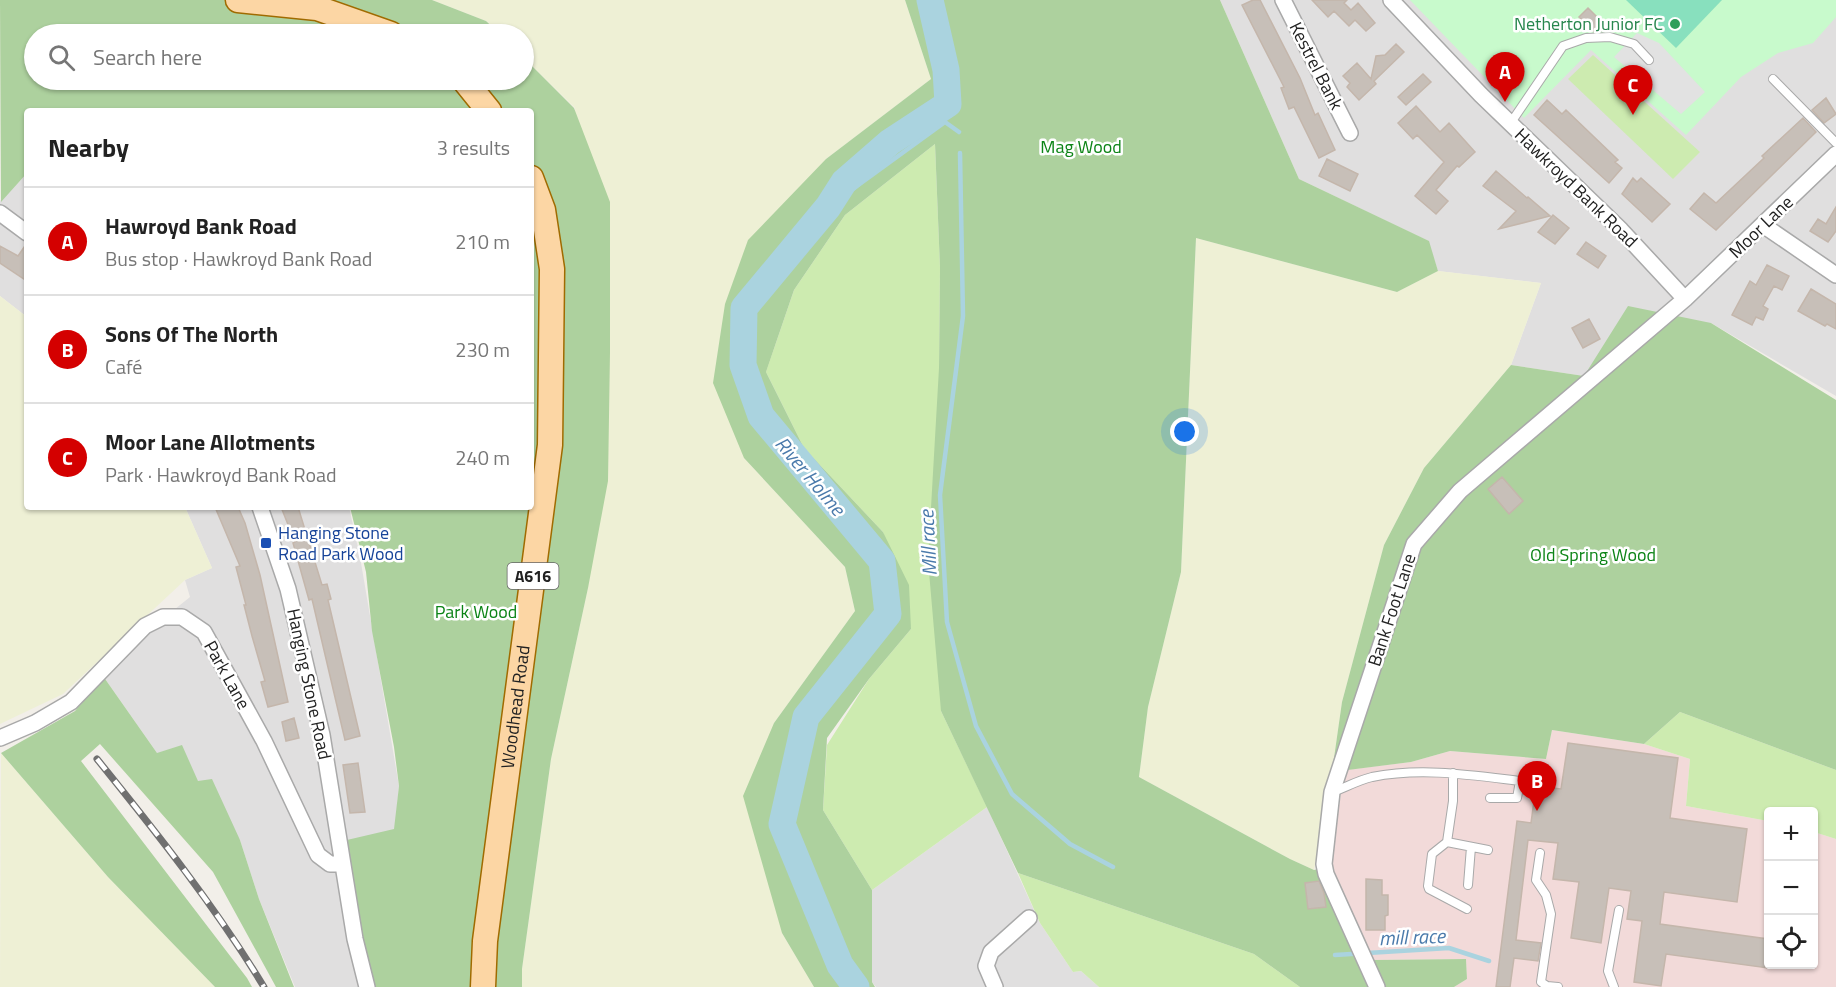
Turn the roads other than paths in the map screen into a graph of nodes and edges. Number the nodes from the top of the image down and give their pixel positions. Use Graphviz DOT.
graph roads {
  1 [pos="238,0"];
  2 [pos="1283,0"];
  3 [pos="1391,0"];
  4 [pos="362,24"];
  5 [pos="1649,60"];
  6 [pos="1773,80"];
  7 [pos="472,90"];
  8 [pos="487,108"];
  9 [pos="1510,124"];
  10 [pos="1350,133"];
  11 [pos="1836,143"];
  12 [pos="1836,154"];
  13 [pos="534,186"];
  14 [pos="0,213"];
  15 [pos="1763,225"];
  16 [pos="24,231"];
  17 [pos="1836,275"];
  18 [pos="1685,299"];
  19 [pos="261,510"];
  20 [pos="0,738"];
  21 [pos="1453,773"];
  22 [pos="1332,792"];
  23 [pos="1490,798"];
  24 [pos="1447,842"];
  25 [pos="1472,847"];
  26 [pos="1488,850"];
  27 [pos="1540,852"];
  28 [pos="342,864"];
  29 [pos="1468,885"];
  30 [pos="1467,909"];
  31 [pos="1619,910"];
  32 [pos="1029,918"];
  33 [pos="367,987"];
  34 [pos="483,987"];
  35 [pos="995,987"];
  36 [pos="1377,987"];
  37 [pos="1558,987"];
  38 [pos="1614,987"];
  1 -- 4 [label="main road"];
  2 -- 10 [label="street, Kestrel Bank"];
  3 -- 9 [label="street, Hawkroyd Bank Road"];
  5 -- 9 [label="lane"];
  6 -- 11 [label="lane"];
  7 -- 8 [label="main road"];
  9 -- 18 [label="street, Hawkroyd Bank Road"];
  12 -- 15 [label="street, Moor Lane"];
  13 -- 34 [label="main road, Woodhead Road / A616"];
  14 -- 16 [label="street"];
  15 -- 17 [label="street"];
  15 -- 18 [label="street, Moor Lane"];
  18 -- 22 [label="street, Bank Foot Lane"];
  19 -- 28 [label="street, Hanging Stone Road"];
  20 -- 28 [label="street, Park Lane"];
  21 -- 22 [label="lane"];
  21 -- 23 [label="lane"];
  21 -- 24 [label="lane"];
  22 -- 36 [label="street, Bank Foot Lane"];
  24 -- 25 [label="lane"];
  24 -- 30 [label="lane"];
  25 -- 26 [label="lane"];
  25 -- 29 [label="lane"];
  27 -- 37 [label="lane"];
  28 -- 33 [label="street, Hanging Stone Road"];
  31 -- 38 [label="lane"];
  32 -- 35 [label="street"];
}
